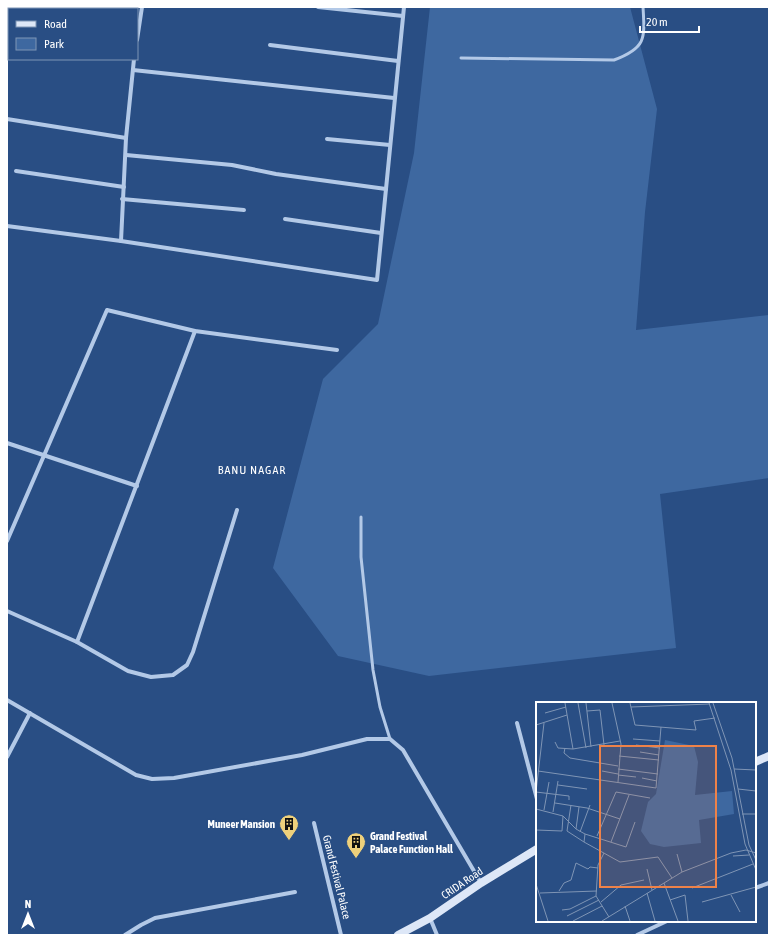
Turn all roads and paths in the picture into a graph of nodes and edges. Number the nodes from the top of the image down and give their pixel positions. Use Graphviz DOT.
graph roads {
  1 [pos="142,7"];
  2 [pos="318,7"];
  3 [pos="404,7"];
  4 [pos="643,7"];
  5 [pos="403,16"];
  6 [pos="138,33"];
  7 [pos="270,46"];
  8 [pos="461,58"];
  9 [pos="134,60"];
  10 [pos="398,61"];
  11 [pos="133,70"];
  12 [pos="394,98"];
  13 [pos="7,119"];
  14 [pos="126,138"];
  15 [pos="327,139"];
  16 [pos="390,145"];
  17 [pos="126,155"];
  18 [pos="16,172"];
  19 [pos="124,187"];
  20 [pos="386,189"];
  21 [pos="122,199"];
  22 [pos="244,210"];
  23 [pos="285,219"];
  24 [pos="7,226"];
  25 [pos="381,233"];
  26 [pos="121,241"];
  27 [pos="195,331"];
  28 [pos="337,350"];
  29 [pos="7,442"];
  30 [pos="45,455"];
  31 [pos="137,486"];
  32 [pos="237,510"];
  33 [pos="360,517"];
  34 [pos="7,541"];
  35 [pos="7,611"];
  36 [pos="77,642"];
  37 [pos="7,700"];
  38 [pos="30,713"];
  39 [pos="517,723"];
  40 [pos="390,739"];
  41 [pos="769,756"];
  42 [pos="7,757"];
  43 [pos="756,762"];
  44 [pos="536,795"];
  45 [pos="314,823"];
  46 [pos="536,850"];
  47 [pos="481,883"];
  48 [pos="769,883"];
  49 [pos="756,888"];
  50 [pos="295,892"];
  51 [pos="430,918"];
  52 [pos="665,922"];
  53 [pos="125,935"];
  54 [pos="341,935"];
  55 [pos="398,935"];
  56 [pos="437,935"];
  57 [pos="637,935"];
  1 -- 6 [label="street"];
  2 -- 5 [label="street"];
  3 -- 5 [label="street"];
  4 -- 8 [label="lane"];
  5 -- 10 [label="street"];
  7 -- 10 [label="street"];
  9 -- 11 [label="street"];
  10 -- 12 [label="street"];
  11 -- 12 [label="street"];
  11 -- 14 [label="street"];
  12 -- 16 [label="street"];
  13 -- 14 [label="street"];
  14 -- 17 [label="street"];
  15 -- 16 [label="street"];
  16 -- 20 [label="street"];
  17 -- 19 [label="street"];
  17 -- 20 [label="street"];
  18 -- 19 [label="street"];
  19 -- 21 [label="street"];
  20 -- 25 [label="street"];
  21 -- 22 [label="street"];
  21 -- 26 [label="street"];
  23 -- 25 [label="street"];
  24 -- 26 [label="street"];
  25 -- 26 [label="street"];
  27 -- 28 [label="street"];
  27 -- 30 [label="street"];
  27 -- 31 [label="street"];
  29 -- 30 [label="street"];
  30 -- 31 [label="street"];
  30 -- 34 [label="street"];
  31 -- 36 [label="street"];
  32 -- 36 [label="street"];
  33 -- 40 [label="lane"];
  35 -- 36 [label="street"];
  37 -- 38 [label="street"];
  38 -- 40 [label="street"];
  38 -- 42 [label="street"];
  39 -- 44 [label="street"];
  40 -- 47 [label="street"];
  41 -- 43 [label="main road"];
  45 -- 54 [label="street, Grand Festival Palace"];
  46 -- 47 [label="main road, CRIDA Road"];
  47 -- 51 [label="main road, CRIDA Road"];
  48 -- 49 [label="street"];
  50 -- 53 [label="street"];
  51 -- 55 [label="main road, CRIDA Road"];
  51 -- 56 [label="street"];
  52 -- 57 [label="street"];
}
